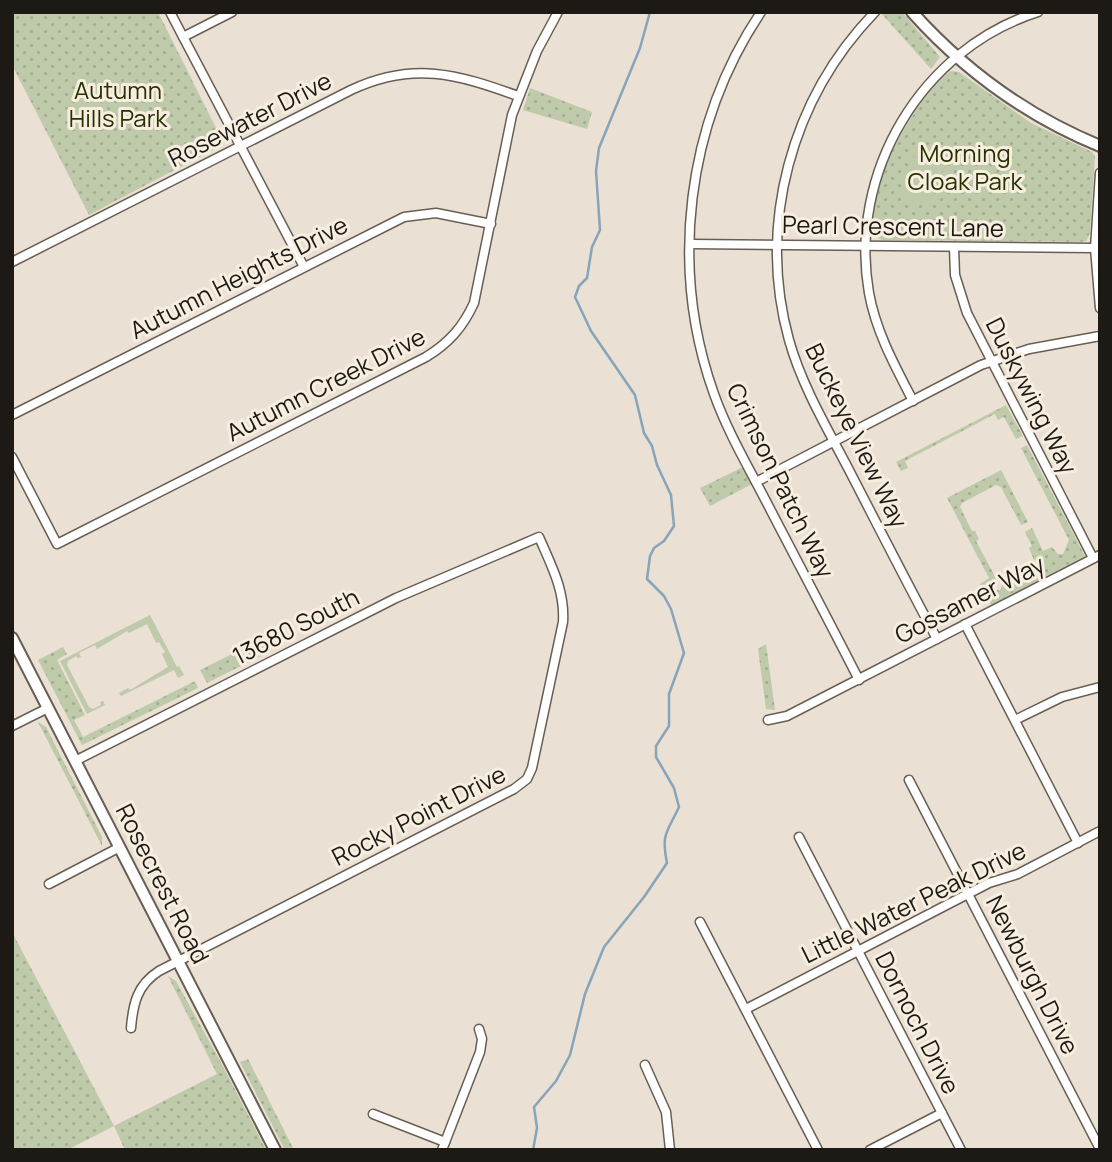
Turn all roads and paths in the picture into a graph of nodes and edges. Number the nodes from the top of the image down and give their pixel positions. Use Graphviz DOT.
graph roads {
  1 [pos="170,12"];
  2 [pos="232,12"];
  3 [pos="558,12"];
  4 [pos="761,12"];
  5 [pos="874,12"];
  6 [pos="912,12"];
  7 [pos="1038,12"];
  8 [pos="183,37"];
  9 [pos="957,58"];
  10 [pos="518,96"];
  11 [pos="1100,145"];
  12 [pos="239,147"];
  13 [pos="1100,173"];
  14 [pos="491,224"];
  15 [pos="690,244"];
  16 [pos="777,245"];
  17 [pos="866,246"];
  18 [pos="954,247"];
  19 [pos="1095,248"];
  20 [pos="12,262"];
  21 [pos="304,267"];
  22 [pos="1100,308"];
  23 [pos="1100,336"];
  24 [pos="992,361"];
  25 [pos="912,401"];
  26 [pos="12,415"];
  27 [pos="834,442"];
  28 [pos="12,457"];
  29 [pos="756,482"];
  30 [pos="539,537"];
  31 [pos="1096,556"];
  32 [pos="965,624"];
  33 [pos="12,638"];
  34 [pos="937,639"];
  35 [pos="859,680"];
  36 [pos="1100,687"];
  37 [pos="48,708"];
  38 [pos="768,720"];
  39 [pos="1015,720"];
  40 [pos="12,726"];
  41 [pos="75,761"];
  42 [pos="909,780"];
  43 [pos="1100,831"];
  44 [pos="799,837"];
  45 [pos="1079,843"];
  46 [pos="120,847"];
  47 [pos="48,884"];
  48 [pos="968,894"];
  49 [pos="701,922"];
  50 [pos="858,951"];
  51 [pos="177,960"];
  52 [pos="746,1009"];
  53 [pos="131,1028"];
  54 [pos="479,1029"];
  55 [pos="645,1065"];
  56 [pos="942,1113"];
  57 [pos="373,1114"];
  58 [pos="444,1146"];
  59 [pos="1100,1149"];
  60 [pos="275,1150"];
  61 [pos="670,1150"];
  62 [pos="818,1150"];
  63 [pos="870,1150"];
  64 [pos="961,1150"];
  1 -- 8 [label="street"];
  2 -- 8 [label="street"];
  3 -- 10 [label="street, Autumn Creek Drive"];
  4 -- 15 [label="street, Crimson Patch Way"];
  5 -- 16 [label="street, Buckeye View Way"];
  6 -- 9 [label="main road"];
  7 -- 9 [label="street"];
  8 -- 12 [label="street"];
  9 -- 11 [label="main road"];
  9 -- 17 [label="street"];
  10 -- 12 [label="street, Rosewater Drive"];
  10 -- 14 [label="street, Autumn Creek Drive"];
  12 -- 20 [label="street, Rosewater Drive"];
  12 -- 21 [label="street"];
  13 -- 19 [label="street"];
  14 -- 21 [label="street, Autumn Heights Drive"];
  14 -- 28 [label="street, Autumn Creek Drive"];
  15 -- 16 [label="street, Pearl Crescent Lane"];
  15 -- 29 [label="street, Crimson Patch Way"];
  16 -- 17 [label="street, Pearl Crescent Lane"];
  16 -- 27 [label="street, Buckeye View Way"];
  17 -- 18 [label="street, Pearl Crescent Lane"];
  17 -- 25 [label="street"];
  18 -- 19 [label="street, Pearl Crescent Lane"];
  18 -- 24 [label="street, Duskywing Way"];
  19 -- 22 [label="street"];
  21 -- 26 [label="street, Autumn Heights Drive"];
  23 -- 24 [label="street"];
  24 -- 25 [label="street"];
  24 -- 31 [label="street, Duskywing Way"];
  25 -- 27 [label="street"];
  27 -- 29 [label="street"];
  27 -- 34 [label="street, Buckeye View Way"];
  29 -- 35 [label="street, Crimson Patch Way"];
  30 -- 41 [label="street, 13680 South"];
  30 -- 51 [label="street, Rocky Point Drive"];
  31 -- 32 [label="street, Gossamer Way"];
  32 -- 34 [label="street, Gossamer Way"];
  32 -- 39 [label="street"];
  33 -- 37 [label="main road, Rosecrest Road"];
  34 -- 35 [label="street, Gossamer Way"];
  35 -- 38 [label="street, Gossamer Way"];
  36 -- 39 [label="street"];
  37 -- 40 [label="street"];
  37 -- 41 [label="main road, Rosecrest Road"];
  39 -- 45 [label="street"];
  41 -- 46 [label="main road, Rosecrest Road"];
  42 -- 48 [label="street, Newburgh Drive"];
  43 -- 45 [label="street, Little Water Peak Drive"];
  44 -- 50 [label="street, Dornoch Drive"];
  45 -- 48 [label="street, Little Water Peak Drive"];
  46 -- 47 [label="street"];
  46 -- 51 [label="main road, Rosecrest Road"];
  48 -- 50 [label="street, Little Water Peak Drive"];
  48 -- 59 [label="street, Newburgh Drive"];
  49 -- 52 [label="street"];
  50 -- 52 [label="street, Little Water Peak Drive"];
  50 -- 56 [label="street, Dornoch Drive"];
  51 -- 53 [label="street"];
  51 -- 60 [label="main road, Rosecrest Road"];
  52 -- 62 [label="street"];
  54 -- 58 [label="street"];
  55 -- 61 [label="street"];
  56 -- 63 [label="street"];
  56 -- 64 [label="street, Dornoch Drive"];
  57 -- 58 [label="street"];
}
